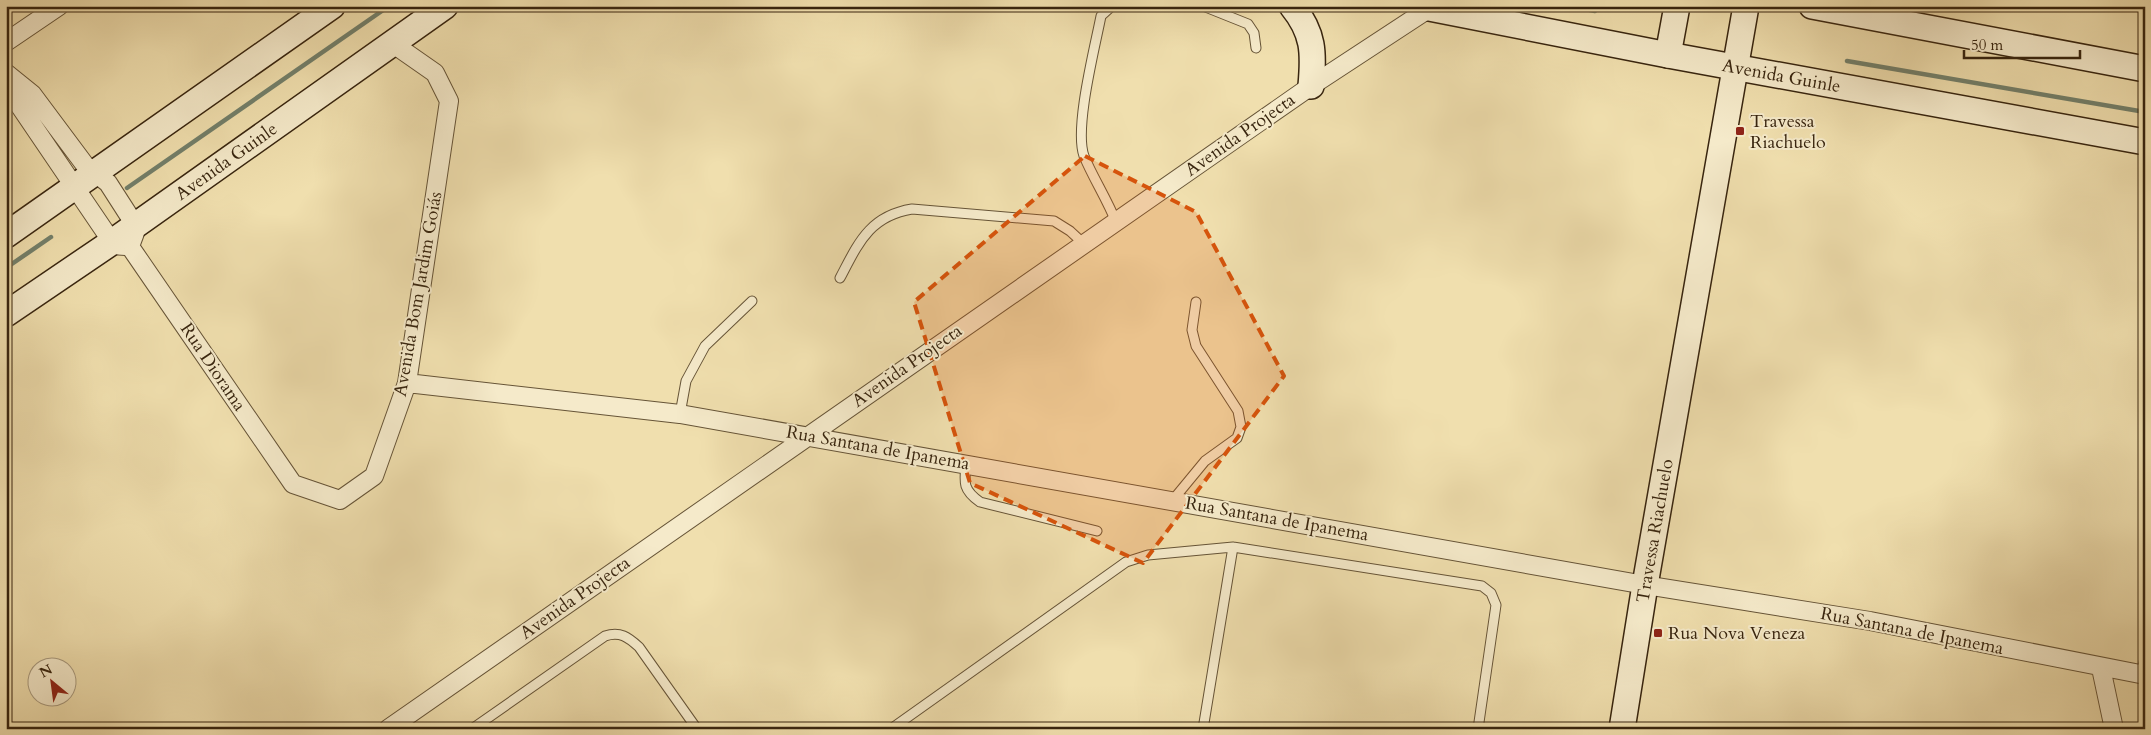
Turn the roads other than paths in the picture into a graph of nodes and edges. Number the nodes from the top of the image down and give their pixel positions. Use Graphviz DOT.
graph roads {
  1 [pos="60,6"];
  2 [pos="332,6"];
  3 [pos="445,6"];
  4 [pos="1112,6"];
  5 [pos="1203,6"];
  6 [pos="1292,6"];
  7 [pos="1677,6"];
  8 [pos="1746,6"];
  9 [pos="1812,6"];
  10 [pos="1427,7"];
  11 [pos="6,42"];
  12 [pos="392,43"];
  13 [pos="1256,48"];
  14 [pos="1668,55"];
  15 [pos="1736,67"];
  16 [pos="2145,69"];
  17 [pos="8,74"];
  18 [pos="1311,86"];
  19 [pos="2145,142"];
  20 [pos="96,172"];
  21 [pos="75,188"];
  22 [pos="1116,222"];
  23 [pos="135,225"];
  24 [pos="6,235"];
  25 [pos="1084,244"];
  26 [pos="123,246"];
  27 [pos="840,278"];
  28 [pos="752,301"];
  29 [pos="1196,302"];
  30 [pos="6,314"];
  31 [pos="407,383"];
  32 [pos="680,414"];
  33 [pos="808,436"];
  34 [pos="966,464"];
  35 [pos="293,484"];
  36 [pos="1172,501"];
  37 [pos="1097,531"];
  38 [pos="1232,547"];
  39 [pos="1645,585"];
  40 [pos="2101,668"];
  41 [pos="2144,669"];
  42 [pos="388,729"];
  43 [pos="472,729"];
  44 [pos="697,729"];
  45 [pos="891,729"];
  46 [pos="1203,729"];
  47 [pos="1478,729"];
  48 [pos="1622,729"];
  49 [pos="2114,729"];
  1 -- 11 [label="street"];
  2 -- 20 [label="street"];
  3 -- 12 [label="street, Avenida Guinle"];
  4 -- 22 [label="lane"];
  5 -- 13 [label="lane"];
  6 -- 18 [label="street"];
  7 -- 14 [label="street"];
  8 -- 15 [label="street, Travessa Riachuelo"];
  9 -- 16 [label="street"];
  10 -- 14 [label="street, Avenida Guinle"];
  10 -- 18 [label="street, Avenida Projecta"];
  12 -- 23 [label="street, Avenida Guinle"];
  12 -- 31 [label="street, Avenida Bom Jardim Goiás"];
  14 -- 15 [label="street, Avenida Guinle"];
  15 -- 19 [label="street, Avenida Guinle"];
  15 -- 39 [label="street, Travessa Riachuelo"];
  17 -- 20 [label="street, Rua Diorama"];
  17 -- 21 [label="street, Rua Diorama"];
  18 -- 22 [label="street, Avenida Projecta"];
  20 -- 21 [label="street"];
  20 -- 23 [label="street, Rua Diorama"];
  21 -- 24 [label="street"];
  21 -- 26 [label="street, Rua Diorama"];
  22 -- 25 [label="street, Avenida Projecta"];
  23 -- 26 [label="street, Avenida Guinle"];
  25 -- 27 [label="lane"];
  25 -- 33 [label="street, Avenida Projecta"];
  26 -- 30 [label="street, Avenida Guinle"];
  26 -- 35 [label="street, Rua Diorama"];
  28 -- 32 [label="lane"];
  29 -- 36 [label="lane"];
  31 -- 32 [label="street, Rua Santana de Ipanema"];
  31 -- 35 [label="street, Avenida Bom Jardim Goiás"];
  32 -- 33 [label="street, Rua Santana de Ipanema"];
  33 -- 34 [label="street, Rua Santana de Ipanema"];
  33 -- 42 [label="street, Avenida Projecta"];
  34 -- 36 [label="street, Rua Santana de Ipanema"];
  34 -- 37 [label="lane"];
  36 -- 39 [label="street, Rua Santana de Ipanema"];
  38 -- 45 [label="lane"];
  38 -- 46 [label="lane"];
  38 -- 47 [label="lane"];
  39 -- 40 [label="street, Rua Santana de Ipanema"];
  39 -- 48 [label="street, Travessa Riachuelo"];
  40 -- 41 [label="street, Rua Santana de Ipanema"];
  40 -- 49 [label="street"];
  43 -- 44 [label="lane"];
}
